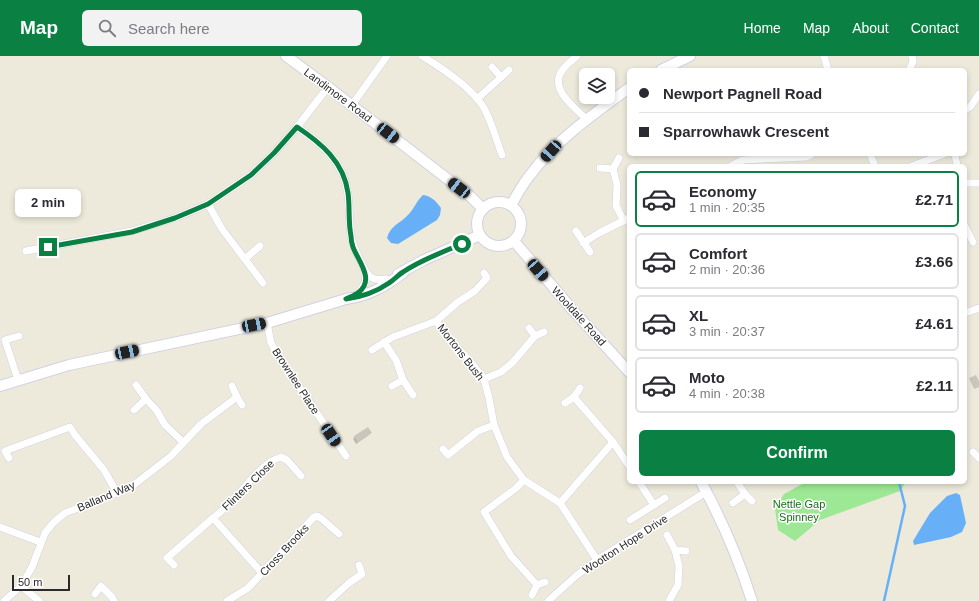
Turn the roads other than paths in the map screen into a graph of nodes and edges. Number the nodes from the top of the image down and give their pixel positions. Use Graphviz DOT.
graph roads {
  1 [pos="286,56"];
  2 [pos="387,56"];
  3 [pos="422,56"];
  4 [pos="577,56"];
  5 [pos="690,56"];
  6 [pos="824,56"];
  7 [pos="912,56"];
  8 [pos="492,67"];
  9 [pos="665,68"];
  10 [pos="827,68"];
  11 [pos="910,68"];
  12 [pos="509,70"];
  13 [pos="501,77"];
  14 [pos="328,86"];
  15 [pos="627,89"];
  16 [pos="979,94"];
  17 [pos="477,99"];
  18 [pos="352,105"];
  19 [pos="967,109"];
  20 [pos="586,119"];
  21 [pos="297,127"];
  22 [pos="502,155"];
  23 [pos="808,156"];
  24 [pos="939,156"];
  25 [pos="742,157"];
  26 [pos="619,158"];
  27 [pos="733,164"];
  28 [pos="917,164"];
  29 [pos="600,168"];
  30 [pos="613,169"];
  31 [pos="967,183"];
  32 [pos="979,183"];
  33 [pos="208,204"];
  34 [pos="511,205"];
  35 [pos="483,209"];
  36 [pos="626,220"];
  37 [pos="576,231"];
  38 [pos="967,231"];
  39 [pos="480,235"];
  40 [pos="514,241"];
  41 [pos="973,242"];
  42 [pos="583,243"];
  43 [pos="260,246"];
  44 [pos="26,251"];
  45 [pos="590,252"];
  46 [pos="245,259"];
  47 [pos="404,272"];
  48 [pos="484,273"];
  49 [pos="366,274"];
  50 [pos="386,279"];
  51 [pos="262,283"];
  52 [pos="360,291"];
  53 [pos="346,299"];
  54 [pos="979,310"];
  55 [pos="967,313"];
  56 [pos="436,321"];
  57 [pos="267,323"];
  58 [pos="529,328"];
  59 [pos="544,332"];
  60 [pos="19,336"];
  61 [pos="535,336"];
  62 [pos="384,342"];
  63 [pos="372,350"];
  64 [pos="627,370"];
  65 [pos="484,379"];
  66 [pos="18,380"];
  67 [pos="403,380"];
  68 [pos="136,384"];
  69 [pos="0,386"];
  70 [pos="232,386"];
  71 [pos="392,386"];
  72 [pos="580,388"];
  73 [pos="413,395"];
  74 [pos="237,397"];
  75 [pos="574,397"];
  76 [pos="146,399"];
  77 [pos="564,403"];
  78 [pos="242,406"];
  79 [pos="134,410"];
  80 [pos="67,419"];
  81 [pos="494,425"];
  82 [pos="70,427"];
  83 [pos="183,442"];
  84 [pos="614,442"];
  85 [pos="443,449"];
  86 [pos="973,452"];
  87 [pos="346,456"];
  88 [pos="9,458"];
  89 [pos="979,458"];
  90 [pos="627,463"];
  91 [pos="301,476"];
  92 [pos="524,480"];
  93 [pos="640,484"];
  94 [pos="701,484"];
  95 [pos="739,484"];
  96 [pos="706,492"];
  97 [pos="117,493"];
  98 [pos="745,494"];
  99 [pos="665,498"];
  100 [pos="752,501"];
  101 [pos="733,502"];
  102 [pos="560,503"];
  103 [pos="654,505"];
  104 [pos="213,518"];
  105 [pos="630,520"];
  106 [pos="0,527"];
  107 [pos="339,534"];
  108 [pos="667,535"];
  109 [pos="40,542"];
  110 [pos="675,550"];
  111 [pos="686,551"];
  112 [pos="597,560"];
  113 [pos="174,565"];
  114 [pos="359,565"];
  115 [pos="262,573"];
  116 [pos="545,582"];
  117 [pos="538,585"];
  118 [pos="20,586"];
  119 [pos="95,594"];
  120 [pos="532,595"];
  121 [pos="553,599"];
  122 [pos="4,601"];
  123 [pos="40,601"];
  124 [pos="114,601"];
  125 [pos="227,601"];
  126 [pos="329,601"];
  127 [pos="669,601"];
  128 [pos="752,601"];
  1 -- 14 [label="main road, Landimore Road"];
  2 -- 18 [label="street"];
  3 -- 17 [label="street"];
  4 -- 20 [label="street"];
  5 -- 9 [label="main road"];
  6 -- 10 [label="street"];
  7 -- 11 [label="street"];
  8 -- 13 [label="street"];
  12 -- 13 [label="street"];
  13 -- 17 [label="street"];
  14 -- 18 [label="main road, Landimore Road"];
  14 -- 21 [label="street"];
  15 -- 20 [label="main road"];
  16 -- 19 [label="street"];
  17 -- 22 [label="street"];
  18 -- 35 [label="main road, Landimore Road"];
  20 -- 34 [label="main road"];
  21 -- 33 [label="street"];
  21 -- 49 [label="street"];
  23 -- 25 [label="street"];
  24 -- 28 [label="street"];
  25 -- 27 [label="street"];
  26 -- 30 [label="street"];
  29 -- 30 [label="street"];
  30 -- 36 [label="street"];
  31 -- 32 [label="street"];
  33 -- 44 [label="street"];
  33 -- 46 [label="street"];
  34 -- 35 [label="main road"];
  34 -- 40 [label="main road"];
  35 -- 39 [label="main road"];
  36 -- 42 [label="street"];
  37 -- 42 [label="street"];
  38 -- 41 [label="street"];
  39 -- 40 [label="main road"];
  39 -- 47 [label="main road"];
  40 -- 64 [label="main road, Wooldale Road"];
  42 -- 45 [label="street"];
  43 -- 46 [label="street"];
  46 -- 51 [label="street"];
  47 -- 50 [label="main road"];
  47 -- 53 [label="main road"];
  48 -- 56 [label="street"];
  49 -- 50 [label="street"];
  49 -- 52 [label="street"];
  50 -- 52 [label="main road"];
  52 -- 53 [label="main road"];
  53 -- 57 [label="main road"];
  54 -- 55 [label="street"];
  56 -- 62 [label="street"];
  56 -- 65 [label="street, Mortons Bush"];
  57 -- 66 [label="main road"];
  57 -- 87 [label="street, Brownlee Place"];
  58 -- 61 [label="street"];
  59 -- 61 [label="street"];
  60 -- 66 [label="street"];
  61 -- 65 [label="street"];
  62 -- 63 [label="street"];
  62 -- 67 [label="street"];
  65 -- 81 [label="street, Mortons Bush"];
  66 -- 69 [label="main road"];
  67 -- 71 [label="street"];
  67 -- 73 [label="street"];
  68 -- 76 [label="street"];
  70 -- 74 [label="street"];
  72 -- 75 [label="street"];
  74 -- 78 [label="street"];
  74 -- 83 [label="street, Balland Way"];
  75 -- 77 [label="street"];
  75 -- 84 [label="street"];
  76 -- 79 [label="street"];
  76 -- 83 [label="street"];
  80 -- 82 [label="street"];
  81 -- 85 [label="street"];
  81 -- 92 [label="street, Mortons Bush"];
  82 -- 88 [label="street"];
  82 -- 97 [label="street"];
  83 -- 97 [label="street, Balland Way"];
  84 -- 90 [label="street"];
  84 -- 102 [label="street"];
  86 -- 89 [label="street"];
  91 -- 104 [label="street, Flinters Close"];
  92 -- 102 [label="street, Mortons Bush"];
  92 -- 117 [label="street"];
  93 -- 103 [label="street"];
  94 -- 96 [label="main road"];
  95 -- 98 [label="street"];
  96 -- 112 [label="street, Wootton Hope Drive"];
  96 -- 128 [label="main road"];
  97 -- 109 [label="street, Balland Way"];
  98 -- 100 [label="street"];
  98 -- 101 [label="street"];
  99 -- 103 [label="street"];
  102 -- 112 [label="street, Mortons Bush"];
  103 -- 105 [label="street"];
  104 -- 113 [label="street, Flinters Close"];
  104 -- 115 [label="street, Flinters Close"];
  106 -- 109 [label="street"];
  107 -- 115 [label="street, Cross Brooks"];
  108 -- 110 [label="street"];
  109 -- 118 [label="street, Balland Way"];
  110 -- 111 [label="street"];
  110 -- 127 [label="street"];
  112 -- 121 [label="street, Wootton Hope Drive"];
  114 -- 126 [label="street"];
  115 -- 125 [label="street, Cross Brooks"];
  116 -- 117 [label="street"];
  117 -- 120 [label="street"];
  118 -- 122 [label="street, Balland Way"];
  118 -- 123 [label="street"];
  119 -- 124 [label="street"];
}
